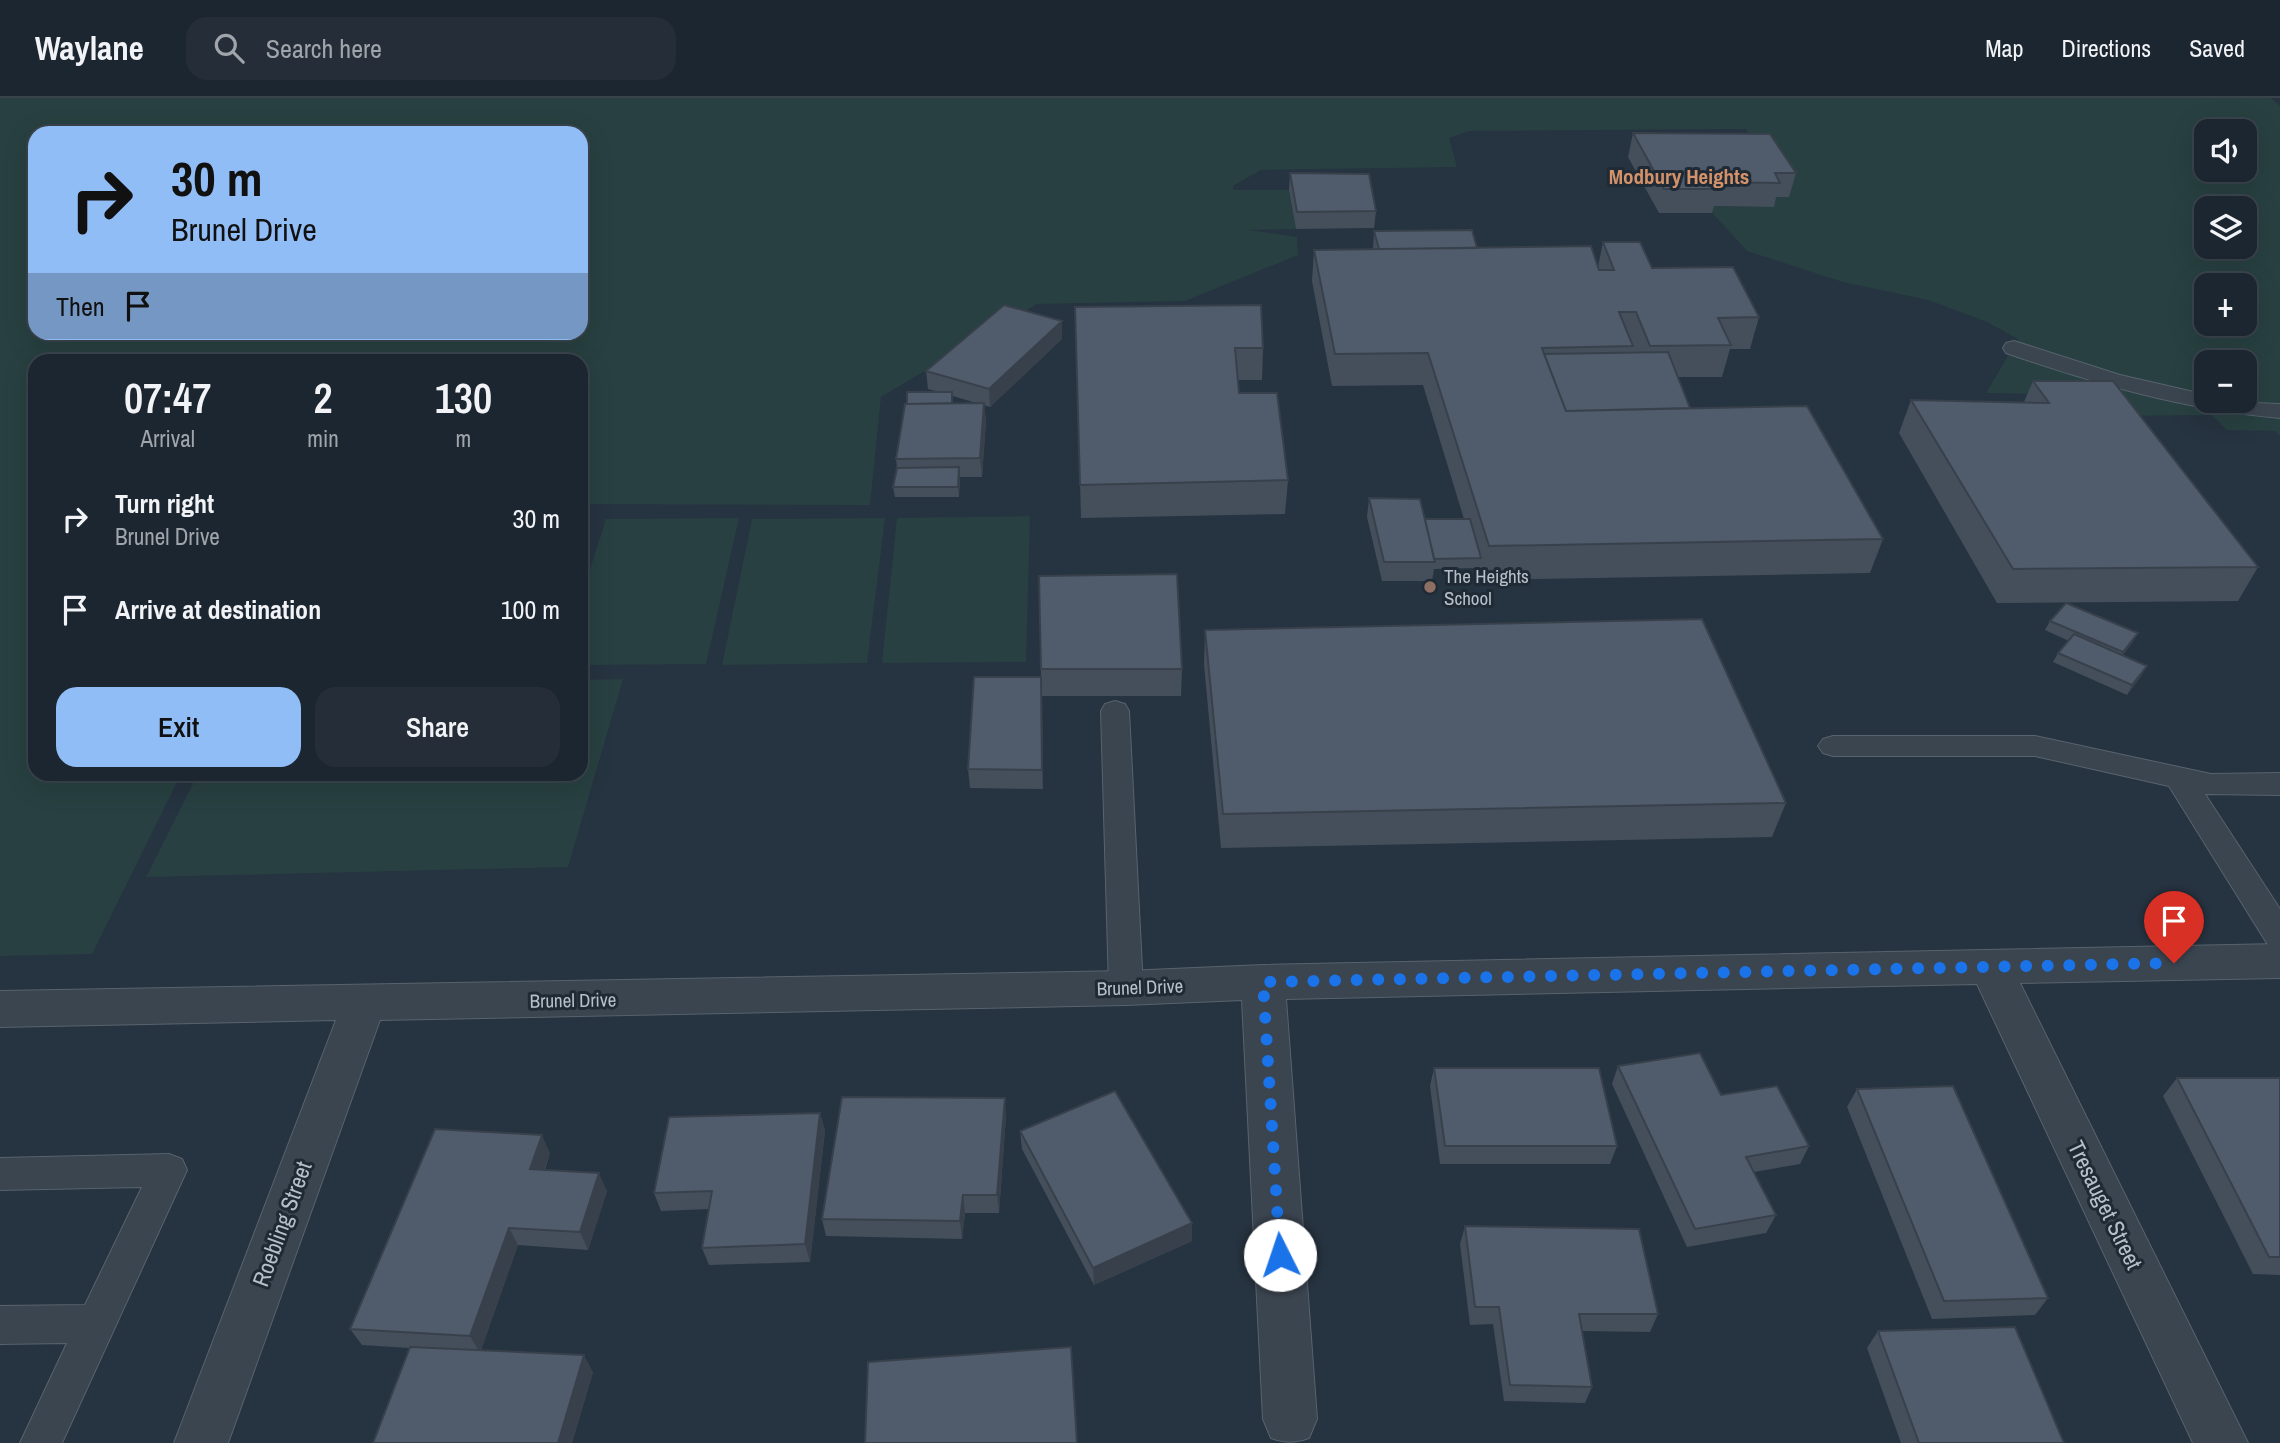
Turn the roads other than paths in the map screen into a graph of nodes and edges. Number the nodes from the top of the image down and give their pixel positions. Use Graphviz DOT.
graph roads {
  1 [pos="2014,348"];
  2 [pos="2280,411"];
  3 [pos="1115,710"];
  4 [pos="1833,746"];
  5 [pos="2179,778"];
  6 [pos="2280,784"];
  7 [pos="2280,936"];
  8 [pos="2280,961"];
  9 [pos="1990,966"];
  10 [pos="1263,982"];
  11 [pos="1126,988"];
  12 [pos="364,1004"];
  13 [pos="0,1009"];
  14 [pos="0,1174"];
  15 [pos="97,1324"];
  16 [pos="0,1325"];
  17 [pos="1290,1419"];
  18 [pos="41,1443"];
  19 [pos="201,1443"];
  20 [pos="2221,1443"];
  1 -- 2 [label="lane"];
  3 -- 11 [label="lane"];
  4 -- 5 [label="lane"];
  5 -- 6 [label="lane"];
  5 -- 7 [label="lane"];
  8 -- 9 [label="street, Brunel Drive"];
  9 -- 10 [label="street, Brunel Drive"];
  9 -- 20 [label="street, Tresauget Street"];
  10 -- 11 [label="street, Brunel Drive"];
  10 -- 17 [label="street"];
  11 -- 12 [label="street, Brunel Drive"];
  12 -- 13 [label="street, Brunel Drive"];
  12 -- 19 [label="street, Roebling Street"];
  14 -- 15 [label="lane"];
  15 -- 16 [label="lane"];
  15 -- 18 [label="lane"];
}
